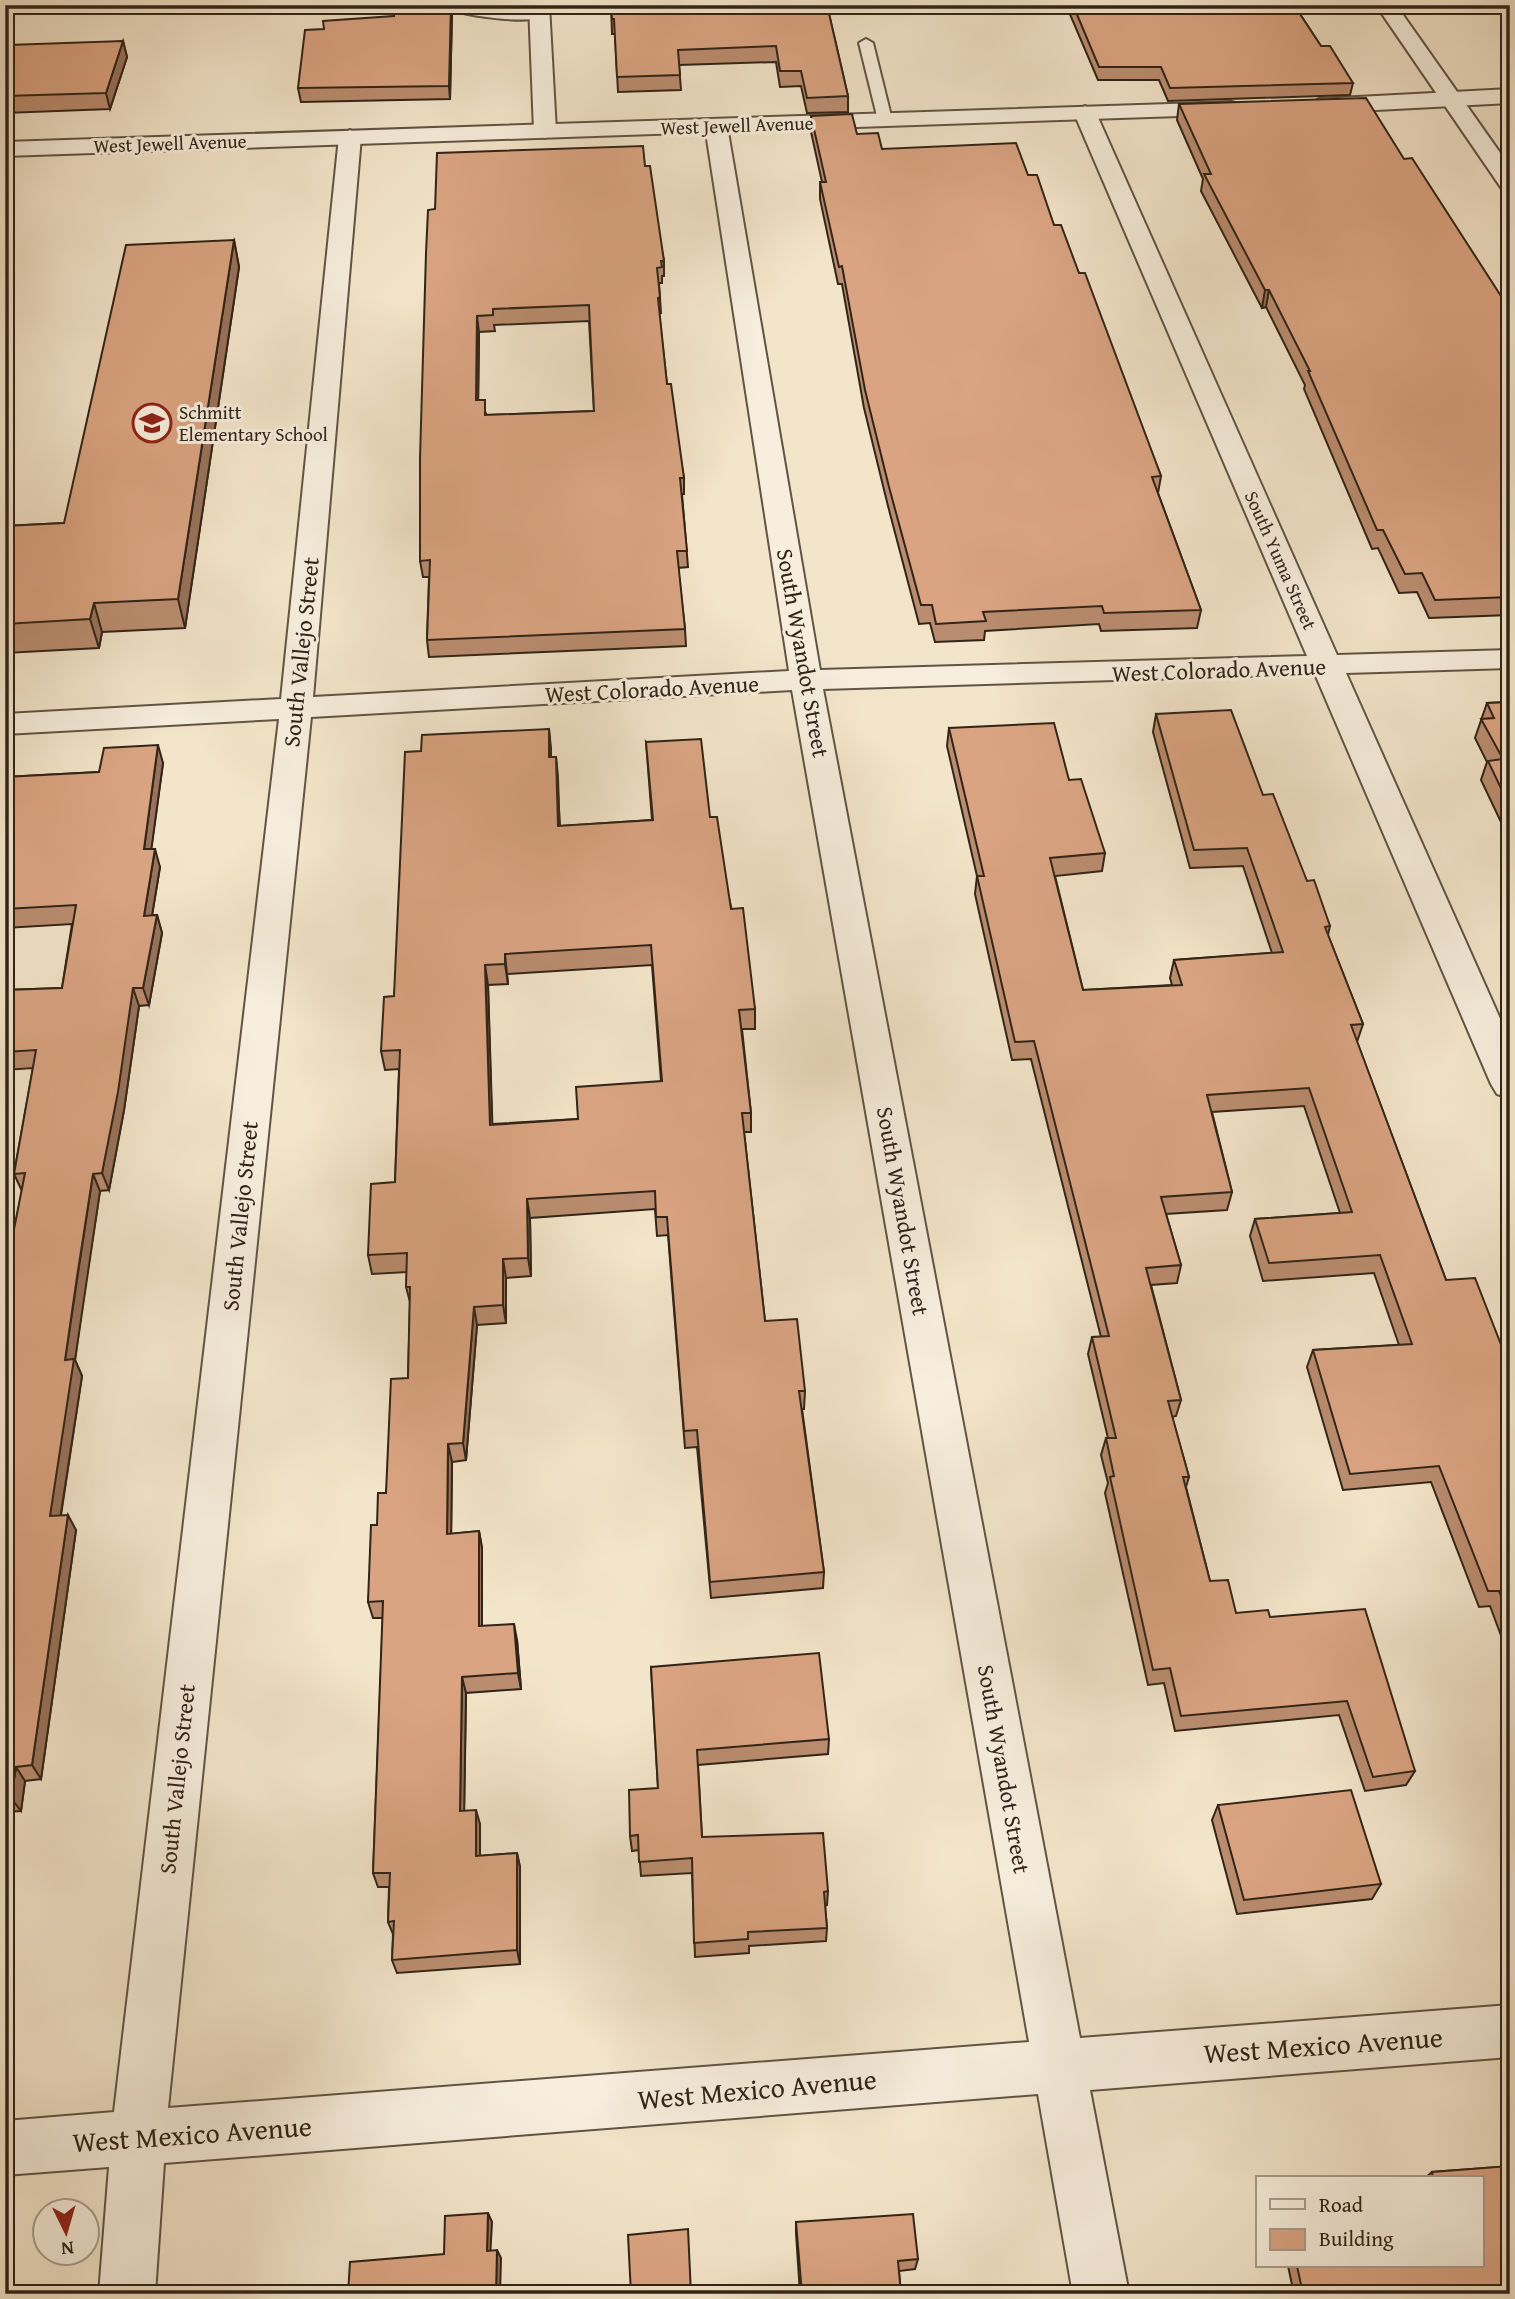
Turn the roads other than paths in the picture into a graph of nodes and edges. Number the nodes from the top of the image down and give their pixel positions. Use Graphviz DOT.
graph roads {
  1 [pos="446,5"];
  2 [pos="1386,5"];
  3 [pos="539,10"];
  4 [pos="866,43"];
  5 [pos="1510,96"];
  6 [pos="1451,100"];
  7 [pos="1303,106"];
  8 [pos="1248,108"];
  9 [pos="1084,113"];
  10 [pos="885,120"];
  11 [pos="716,126"];
  12 [pos="545,131"];
  13 [pos="350,137"];
  14 [pos="5,149"];
  15 [pos="1510,184"];
  16 [pos="1510,659"];
  17 [pos="1328,667"];
  18 [pos="807,680"];
  19 [pos="296,708"];
  20 [pos="5,724"];
  21 [pos="1510,1084"];
  22 [pos="1510,2031"];
  23 [pos="1058,2065"];
  24 [pos="138,2139"];
  25 [pos="5,2148"];
  26 [pos="127,2294"];
  27 [pos="1101,2294"];
  1 -- 3 [label="lane"];
  2 -- 6 [label="street"];
  3 -- 12 [label="street"];
  4 -- 10 [label="lane"];
  5 -- 6 [label="street"];
  6 -- 7 [label="street"];
  6 -- 15 [label="street"];
  8 -- 9 [label="street, West Jewell Avenue"];
  9 -- 10 [label="street, West Jewell Avenue"];
  9 -- 17 [label="street, South Yuma Street"];
  10 -- 11 [label="street, West Jewell Avenue"];
  11 -- 12 [label="street, West Jewell Avenue"];
  11 -- 18 [label="street, South Wyandot Street"];
  12 -- 13 [label="street, West Jewell Avenue"];
  13 -- 14 [label="street, West Jewell Avenue"];
  13 -- 19 [label="street, South Vallejo Street"];
  16 -- 17 [label="street, West Colorado Avenue"];
  17 -- 18 [label="street, West Colorado Avenue"];
  17 -- 21 [label="street, South Yuma Street"];
  18 -- 19 [label="street, West Colorado Avenue"];
  18 -- 23 [label="street, South Wyandot Street"];
  19 -- 20 [label="street, West Colorado Avenue"];
  19 -- 24 [label="street, South Vallejo Street"];
  22 -- 23 [label="street, West Mexico Avenue"];
  23 -- 24 [label="street, West Mexico Avenue"];
  23 -- 27 [label="street, South Wyandot Street"];
  24 -- 25 [label="street, West Mexico Avenue"];
  24 -- 26 [label="street, South Vallejo Street"];
}
